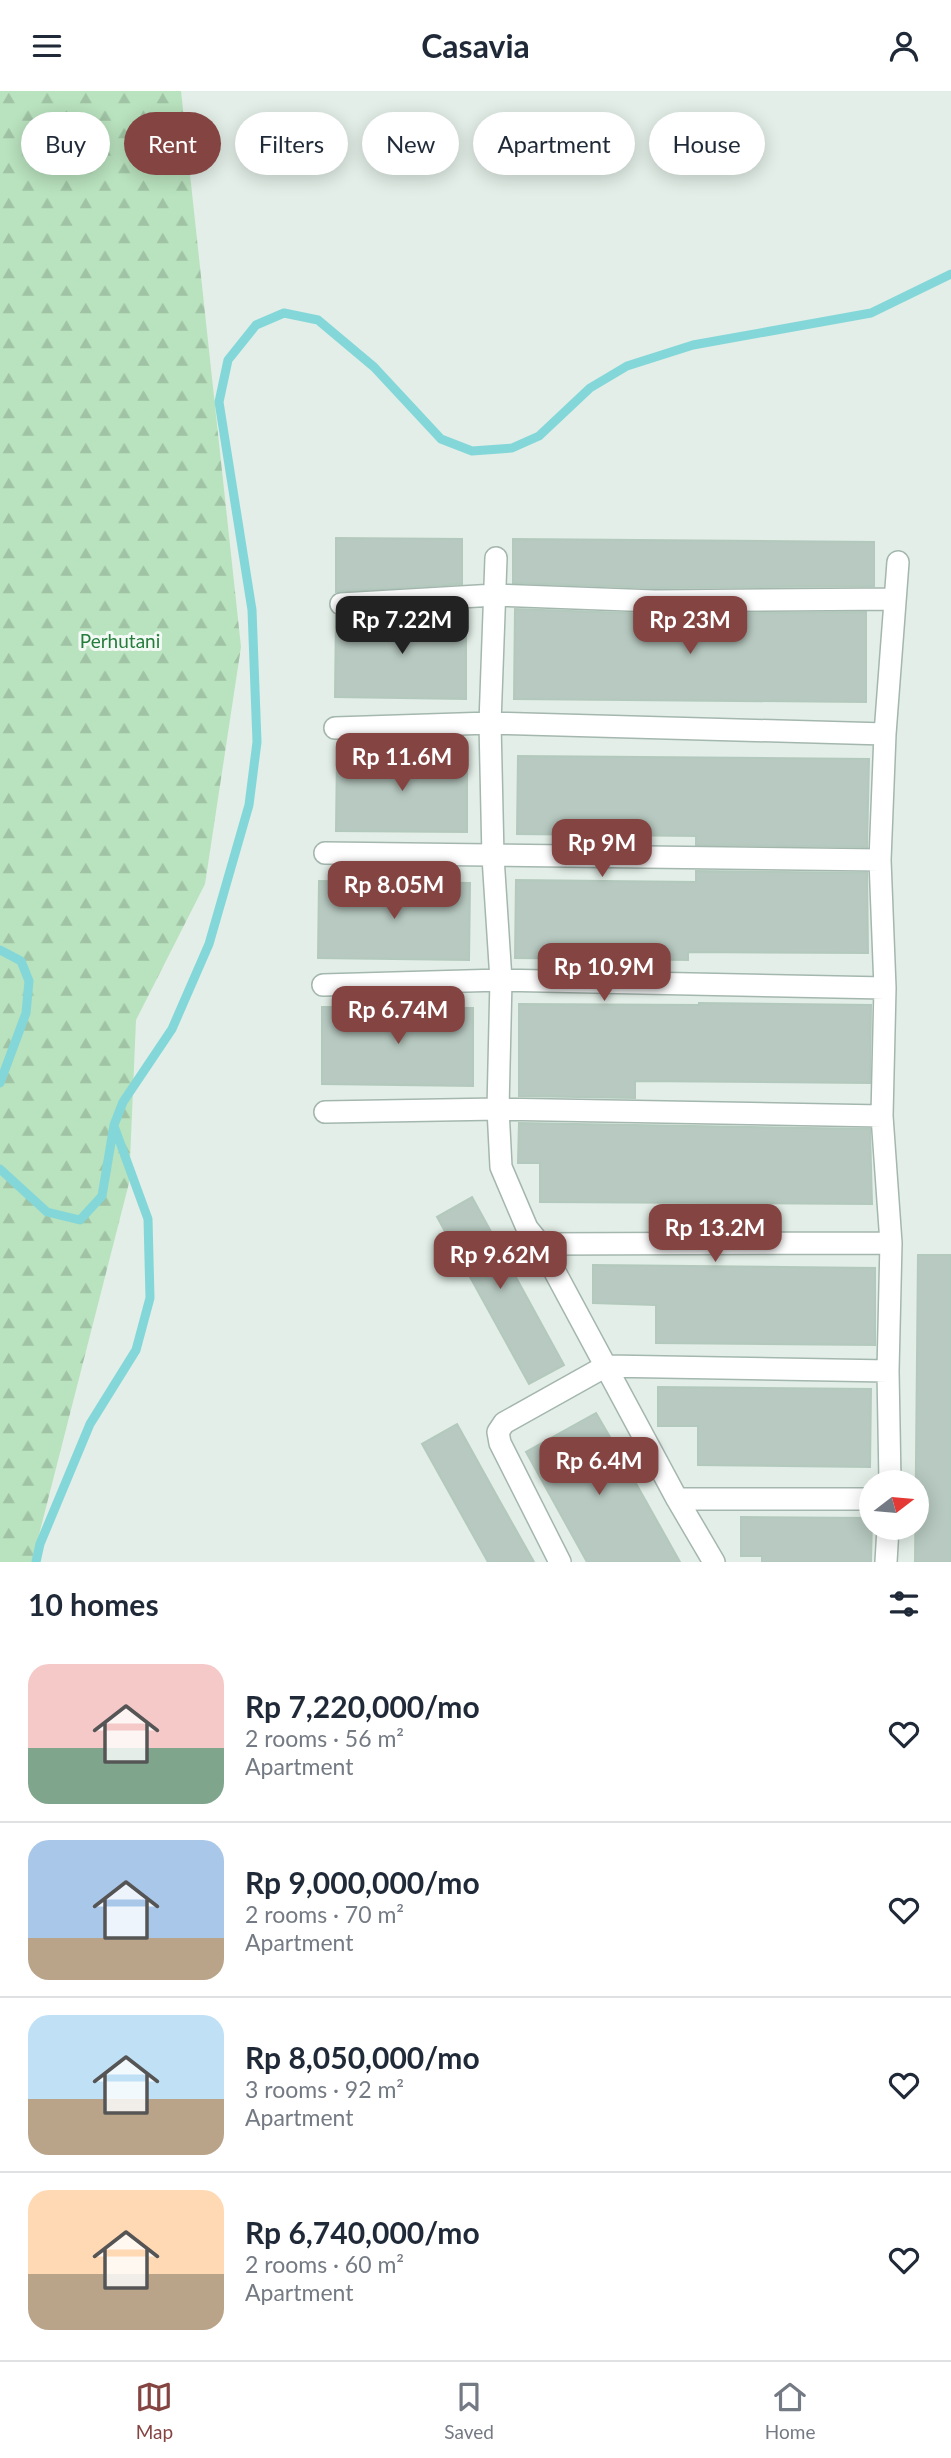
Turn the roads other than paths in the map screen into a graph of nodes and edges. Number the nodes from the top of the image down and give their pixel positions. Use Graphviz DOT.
graph roads {
  1 [pos="496,558"];
  2 [pos="898,562"];
  3 [pos="495,595"];
  4 [pos="895,599"];
  5 [pos="341,604"];
  6 [pos="490,723"];
  7 [pos="335,728"];
  8 [pos="885,734"];
  9 [pos="325,853"];
  10 [pos="493,857"];
  11 [pos="880,860"];
  12 [pos="501,980"];
  13 [pos="323,985"];
  14 [pos="885,988"];
  15 [pos="498,1109"];
  16 [pos="325,1112"];
  17 [pos="882,1116"];
  18 [pos="891,1243"];
  19 [pos="540,1244"];
  20 [pos="606,1366"];
  21 [pos="888,1371"];
  22 [pos="890,1470"];
  23 [pos="677,1499"];
  24 [pos="859,1499"];
  25 [pos="888,1540"];
  26 [pos="560,1562"];
  27 [pos="713,1562"];
  28 [pos="887,1562"];
  1 -- 3 [label="street"];
  2 -- 4 [label="street"];
  3 -- 4 [label="street"];
  3 -- 5 [label="street"];
  3 -- 6 [label="street"];
  4 -- 8 [label="street"];
  6 -- 7 [label="street"];
  6 -- 8 [label="street"];
  6 -- 10 [label="street"];
  8 -- 11 [label="street"];
  9 -- 10 [label="street"];
  10 -- 11 [label="street"];
  10 -- 12 [label="street"];
  11 -- 14 [label="street"];
  12 -- 13 [label="street"];
  12 -- 14 [label="street"];
  12 -- 15 [label="street"];
  14 -- 17 [label="street"];
  15 -- 16 [label="street"];
  15 -- 17 [label="street"];
  15 -- 19 [label="street"];
  17 -- 18 [label="street"];
  18 -- 19 [label="street"];
  18 -- 21 [label="street"];
  19 -- 20 [label="street"];
  20 -- 21 [label="street"];
  20 -- 23 [label="street"];
  20 -- 26 [label="street"];
  21 -- 22 [label="street"];
  23 -- 24 [label="street"];
  23 -- 27 [label="street"];
  25 -- 28 [label="street"];
}
